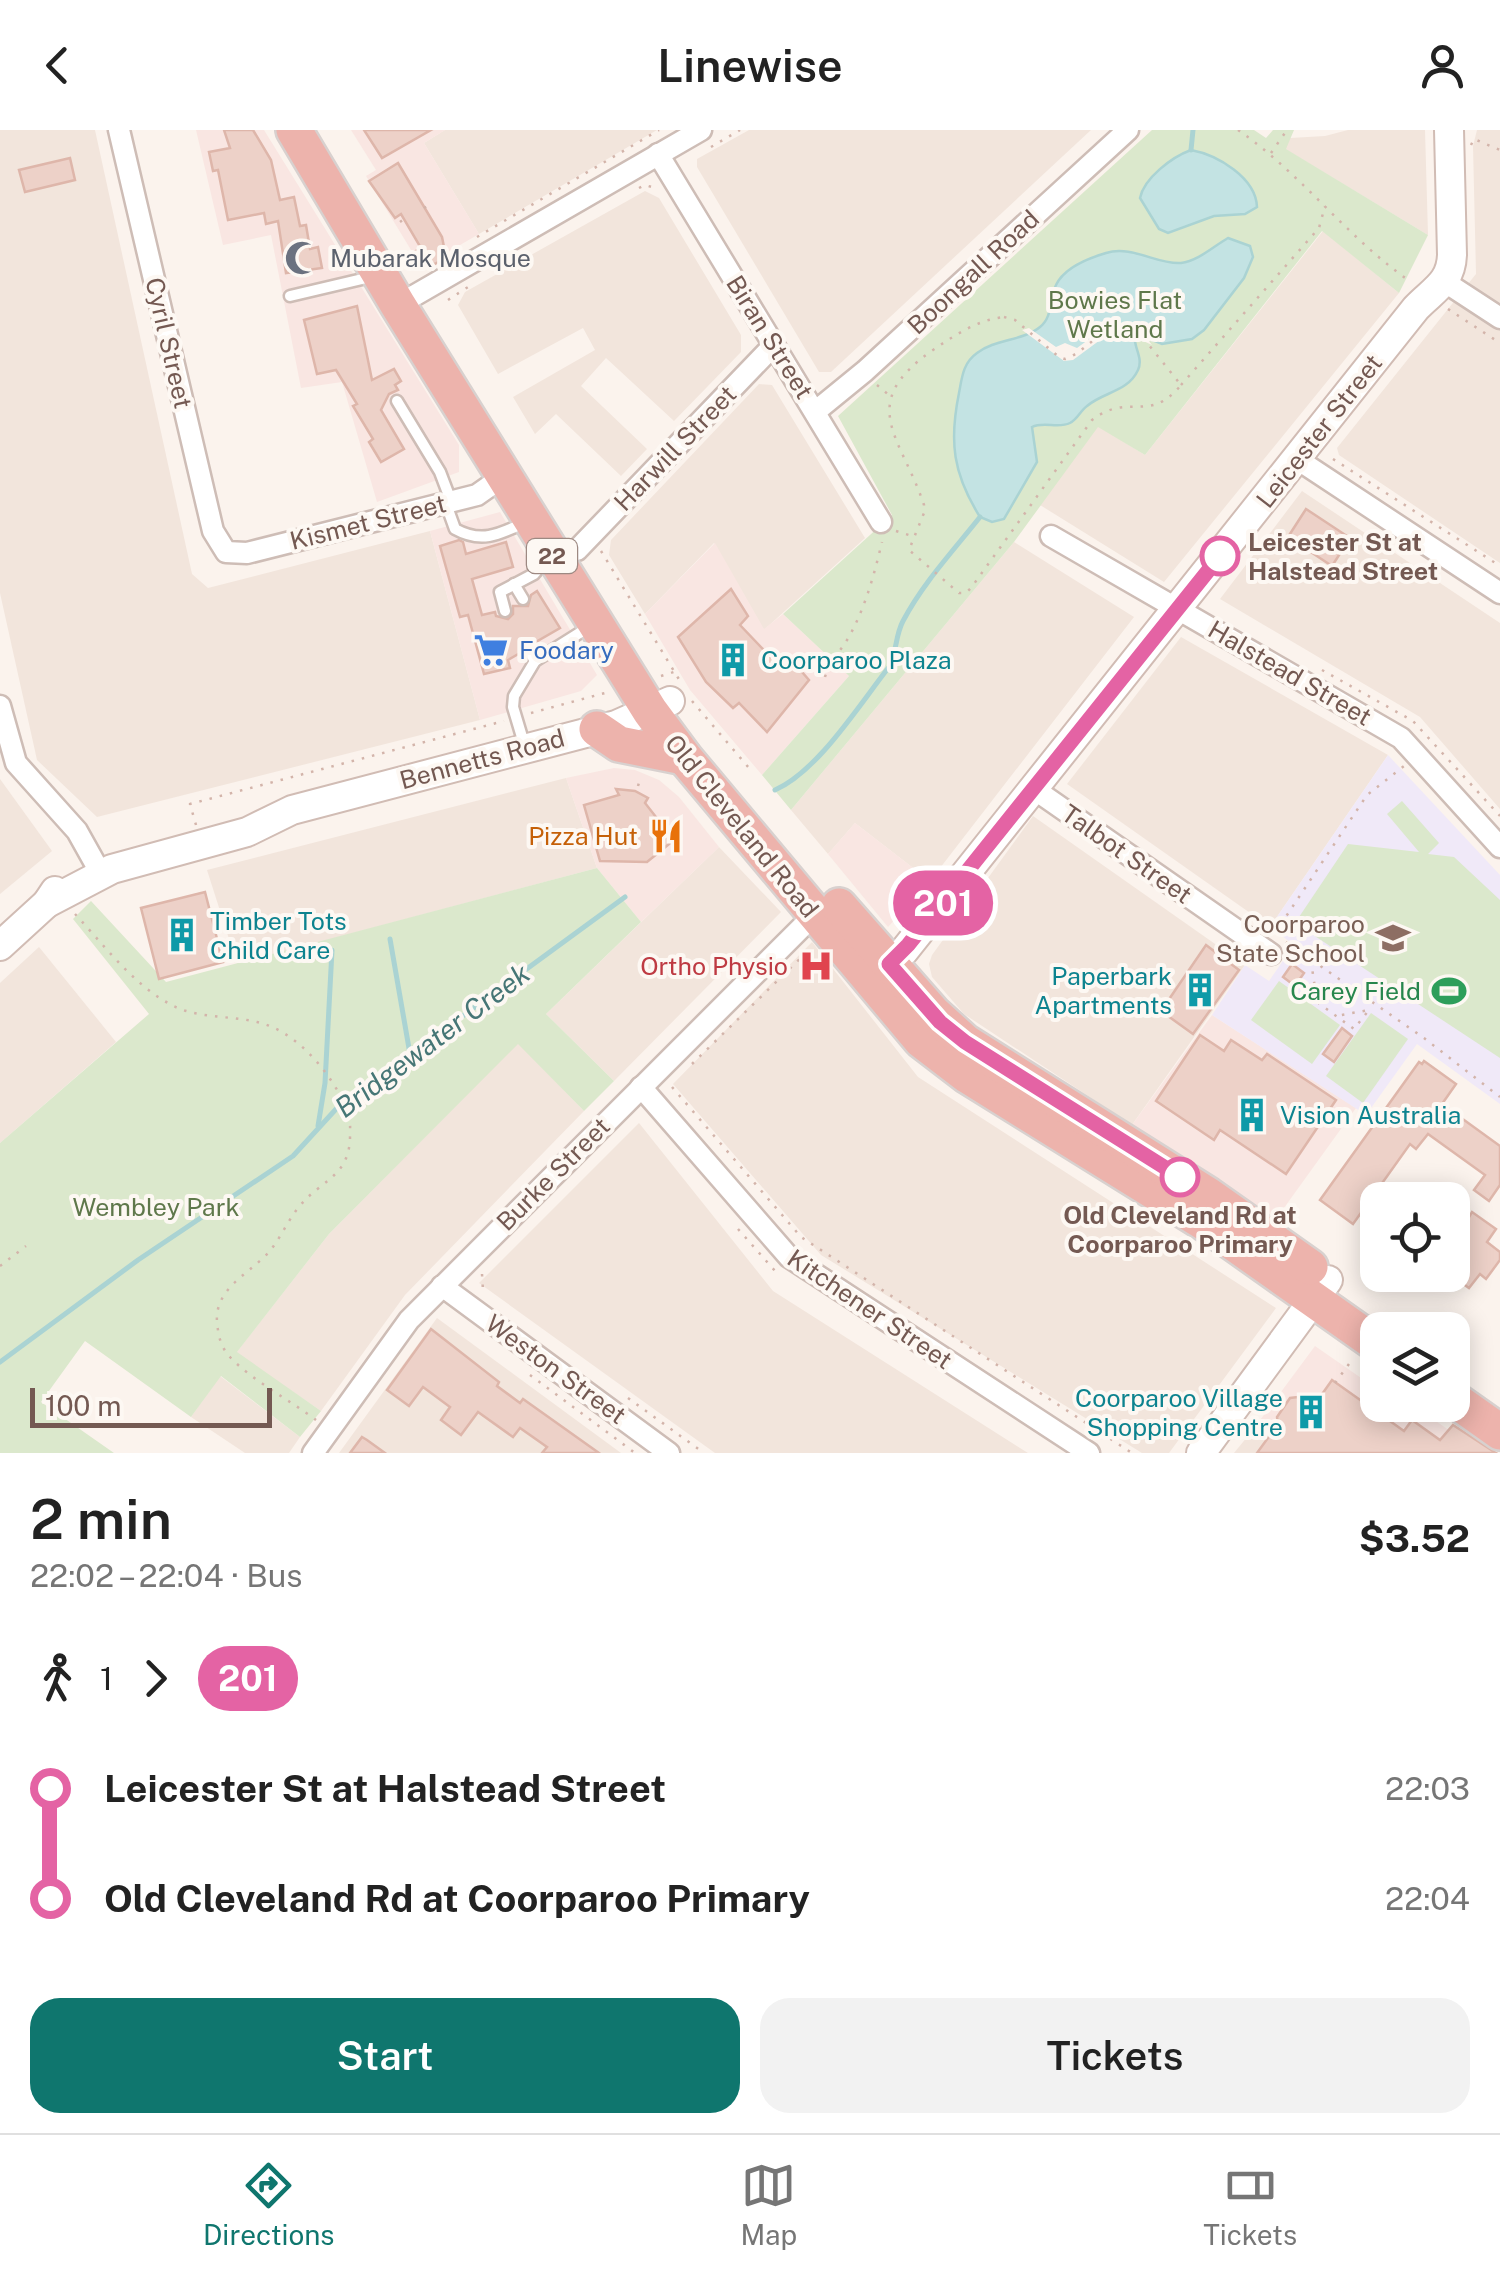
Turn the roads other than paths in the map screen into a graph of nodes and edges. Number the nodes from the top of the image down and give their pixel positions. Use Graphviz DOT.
graph roads {
  1 [pos="119,130"];
  2 [pos="294,130"];
  3 [pos="319,130"];
  4 [pos="1128,130"];
  5 [pos="1449,130"];
  6 [pos="704,140"];
  7 [pos="658,154"];
  8 [pos="411,293"];
  9 [pos="1440,295"];
  10 [pos="290,296"];
  11 [pos="1500,318"];
  12 [pos="774,346"];
  13 [pos="397,401"];
  14 [pos="816,410"];
  15 [pos="1311,457"];
  16 [pos="504,476"];
  17 [pos="448,502"];
  18 [pos="530,520"];
  19 [pos="883,528"];
  20 [pos="1051,536"];
  21 [pos="226,552"];
  22 [pos="563,557"];
  23 [pos="514,584"];
  24 [pos="536,592"];
  25 [pos="1500,593"];
  26 [pos="523,600"];
  27 [pos="1177,610"];
  28 [pos="505,611"];
  29 [pos="559,628"];
  30 [pos="580,632"];
  31 [pos="545,637"];
  32 [pos="527,648"];
  33 [pos="552,649"];
  34 [pos="535,661"];
  35 [pos="673,699"];
  36 [pos="0,706"];
  37 [pos="597,730"];
  38 [pos="525,747"];
  39 [pos="684,757"];
  40 [pos="1034,789"];
  41 [pos="1500,846"];
  42 [pos="98,867"];
  43 [pos="816,929"];
  44 [pos="0,946"];
  45 [pos="1271,954"];
  46 [pos="879,972"];
  47 [pos="641,1086"];
  48 [pos="442,1286"];
  49 [pos="1321,1290"];
  50 [pos="1361,1312"];
  51 [pos="1360,1345"];
  52 [pos="1470,1389"];
  53 [pos="1500,1410"];
  54 [pos="1470,1411"];
  55 [pos="1500,1432"];
  56 [pos="313,1453"];
  57 [pos="669,1453"];
  58 [pos="1089,1453"];
  59 [pos="1201,1453"];
  1 -- 21 [label="street, Cyril Street"];
  2 -- 8 [label="highway, Old Cleveland Road / 22"];
  3 -- 8 [label="highway, Old Cleveland Road / 22"];
  4 -- 14 [label="street, Boongall Road"];
  5 -- 9 [label="street"];
  6 -- 7 [label="street"];
  7 -- 8 [label="street"];
  7 -- 12 [label="street, Biran Street"];
  8 -- 10 [label="lane"];
  8 -- 16 [label="highway, Old Cleveland Road / 22"];
  8 -- 22 [label="highway, Old Cleveland Road / 22"];
  9 -- 11 [label="street"];
  9 -- 15 [label="street, Leicester Street"];
  12 -- 14 [label="street, Biran Street"];
  12 -- 22 [label="street, Harwill Street"];
  13 -- 17 [label="lane"];
  14 -- 19 [label="street, Biran Street"];
  15 -- 25 [label="street"];
  15 -- 27 [label="street, Leicester Street"];
  16 -- 17 [label="street, Kismet Street"];
  16 -- 18 [label="highway, Old Cleveland Road / 22"];
  17 -- 18 [label="lane"];
  17 -- 21 [label="street, Kismet Street"];
  18 -- 22 [label="highway, Old Cleveland Road / 22"];
  20 -- 27 [label="street, Halstead Street"];
  22 -- 23 [label="lane"];
  22 -- 24 [label="lane"];
  22 -- 30 [label="highway, Old Cleveland Road / 22"];
  22 -- 35 [label="highway, Old Cleveland Road / 22"];
  23 -- 26 [label="lane"];
  23 -- 28 [label="lane"];
  27 -- 40 [label="street, Leicester Street"];
  27 -- 41 [label="street, Halstead Street"];
  29 -- 30 [label="lane"];
  30 -- 33 [label="lane"];
  30 -- 35 [label="highway, Old Cleveland Road / 22"];
  31 -- 33 [label="lane"];
  32 -- 34 [label="lane"];
  33 -- 34 [label="lane"];
  34 -- 38 [label="lane"];
  35 -- 37 [label="street, Bennetts Road"];
  35 -- 39 [label="highway, Old Cleveland Road / 22"];
  35 -- 46 [label="highway, Old Cleveland Road / 22"];
  36 -- 42 [label="street"];
  37 -- 38 [label="street, Bennetts Road"];
  37 -- 39 [label="highway"];
  38 -- 42 [label="street, Bennetts Road"];
  39 -- 43 [label="highway, Old Cleveland Road / 22"];
  40 -- 45 [label="street, Talbot Street"];
  40 -- 46 [label="street, Leicester Street"];
  42 -- 44 [label="street, Bennetts Road"];
  43 -- 46 [label="highway, Old Cleveland Road / 22"];
  43 -- 47 [label="street, Burke Street"];
  46 -- 49 [label="highway, Old Cleveland Road / 22"];
  47 -- 48 [label="street, Burke Street"];
  47 -- 58 [label="street, Kitchener Street"];
  48 -- 56 [label="street, Burke Street"];
  48 -- 57 [label="street, Weston Street"];
  49 -- 50 [label="highway, Old Cleveland Road / 22"];
  49 -- 51 [label="highway, Old Cleveland Road / 22"];
  49 -- 59 [label="street"];
  52 -- 53 [label="highway"];
  54 -- 55 [label="highway"];
}
